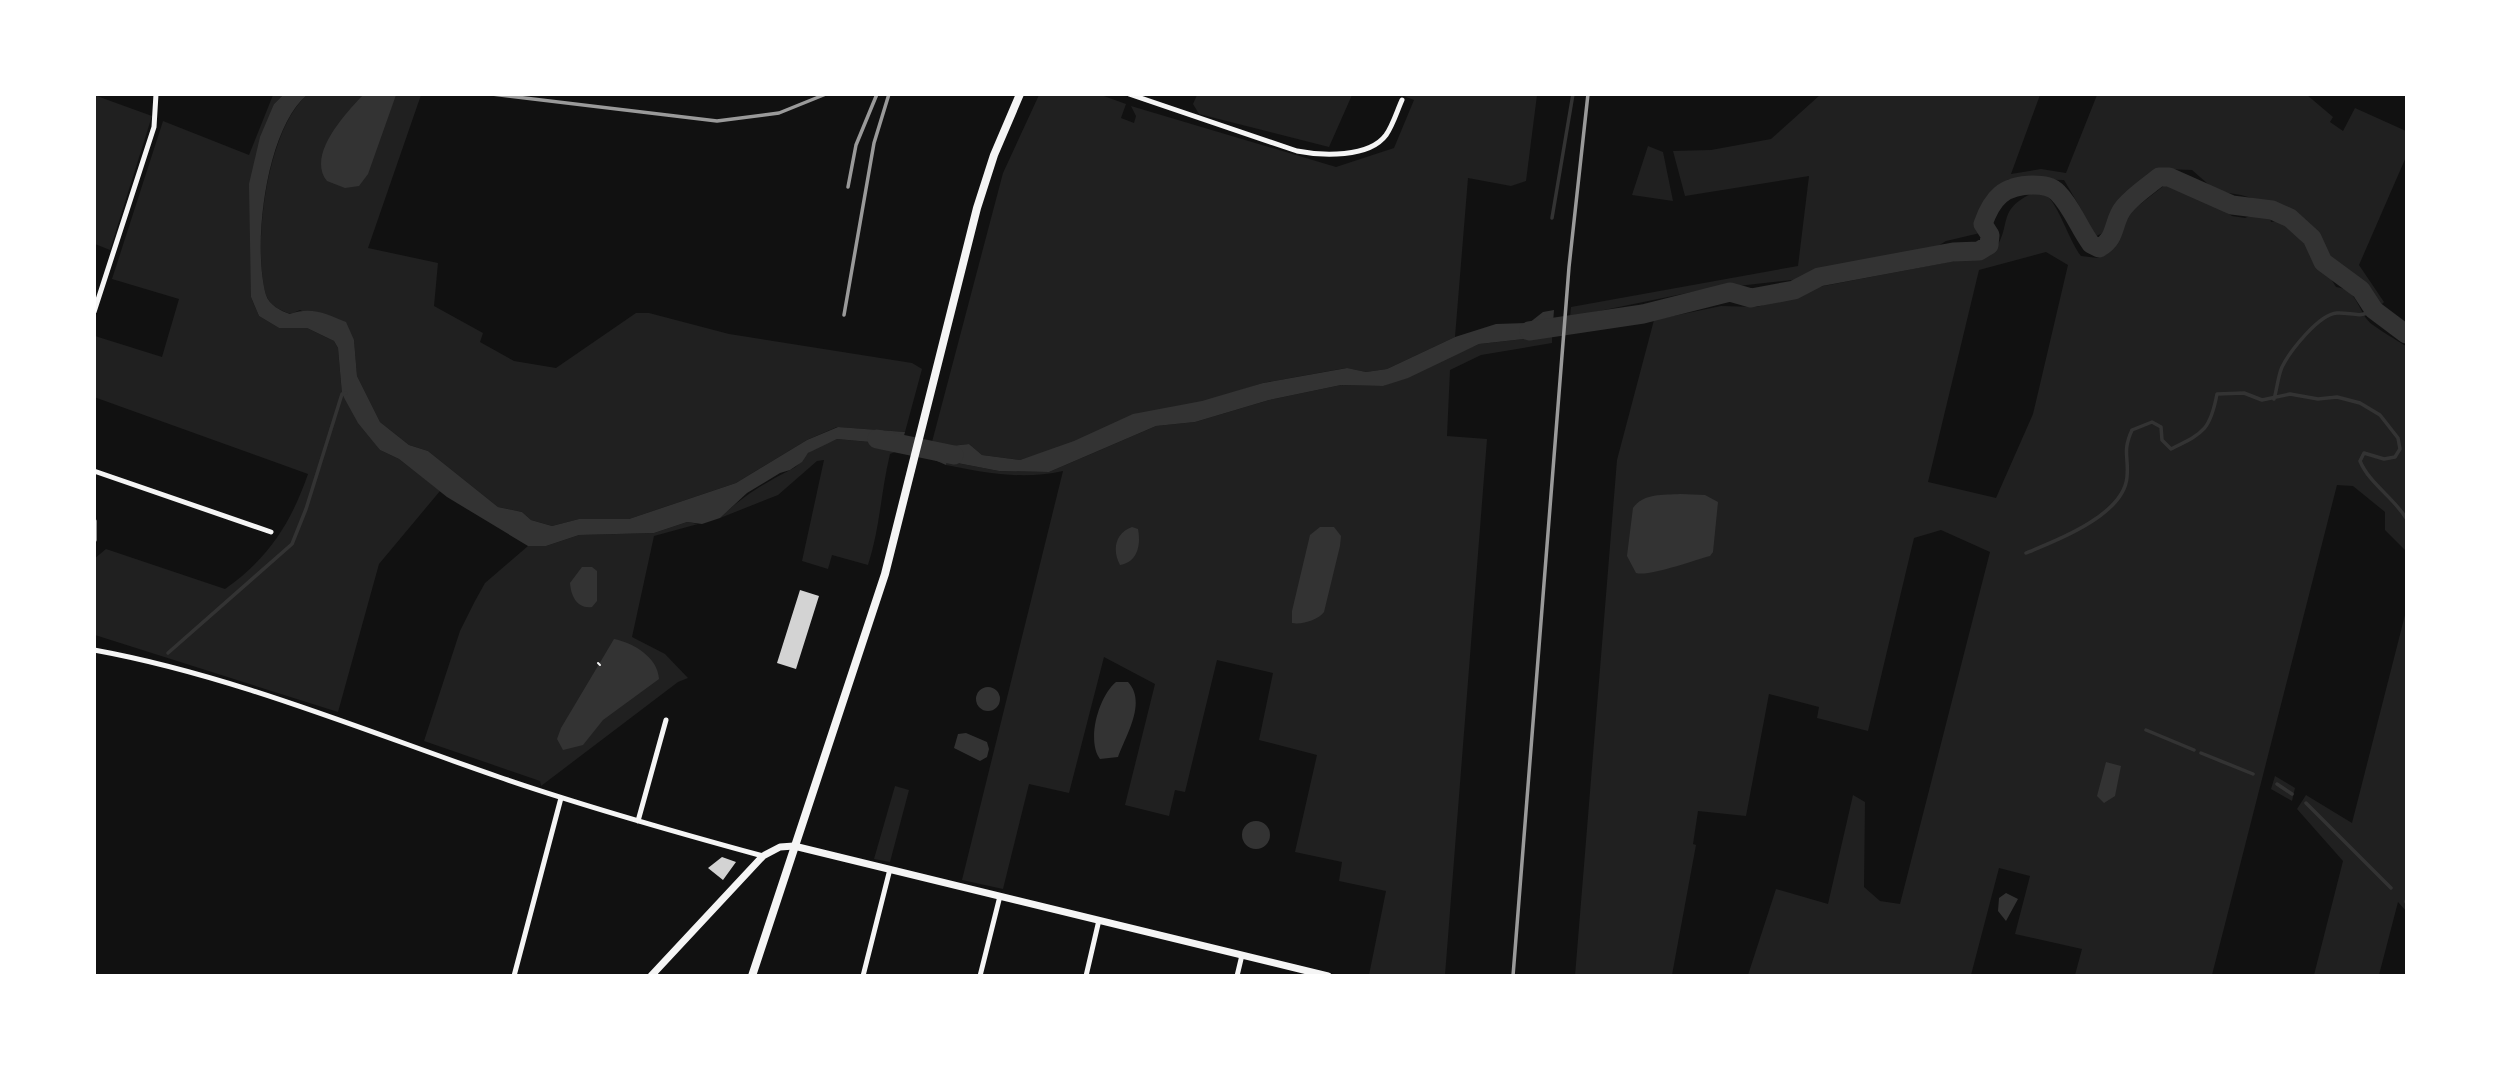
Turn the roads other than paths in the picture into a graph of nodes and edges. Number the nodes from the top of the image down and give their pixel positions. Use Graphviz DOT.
graph roads {
  1 [pos="156,94"];
  2 [pos="1020,94"];
  3 [pos="1129,94"];
  4 [pos="1402,100"];
  5 [pos="94,312"];
  6 [pos="94,471"];
  7 [pos="94,521"];
  8 [pos="271,532"];
  9 [pos="94,540"];
  10 [pos="94,650"];
  11 [pos="666,720"];
  12 [pos="561,798"];
  13 [pos="638,821"];
  14 [pos="794,846"];
  15 [pos="764,856"];
  16 [pos="890,869"];
  17 [pos="1000,896"];
  18 [pos="1099,920"];
  19 [pos="1241,954"];
  20 [pos="514,975"];
  21 [pos="651,975"];
  22 [pos="752,975"];
  23 [pos="863,975"];
  24 [pos="981,975"];
  25 [pos="1086,975"];
  26 [pos="1237,975"];
  27 [pos="1328,975"];
  1 -- 5 [label="street"];
  2 -- 14 [label="main road"];
  3 -- 4 [label="street"];
  6 -- 8 [label="street"];
  7 -- 9 [label="street"];
  10 -- 12 [label="street"];
  11 -- 13 [label="street"];
  12 -- 13 [label="street"];
  12 -- 20 [label="street"];
  13 -- 15 [label="street"];
  14 -- 15 [label="street"];
  14 -- 16 [label="street"];
  14 -- 22 [label="main road"];
  15 -- 21 [label="street"];
  16 -- 17 [label="street"];
  16 -- 23 [label="street"];
  17 -- 18 [label="street"];
  17 -- 24 [label="street"];
  18 -- 19 [label="street"];
  18 -- 25 [label="street"];
  19 -- 26 [label="street"];
  19 -- 27 [label="street"];
}
